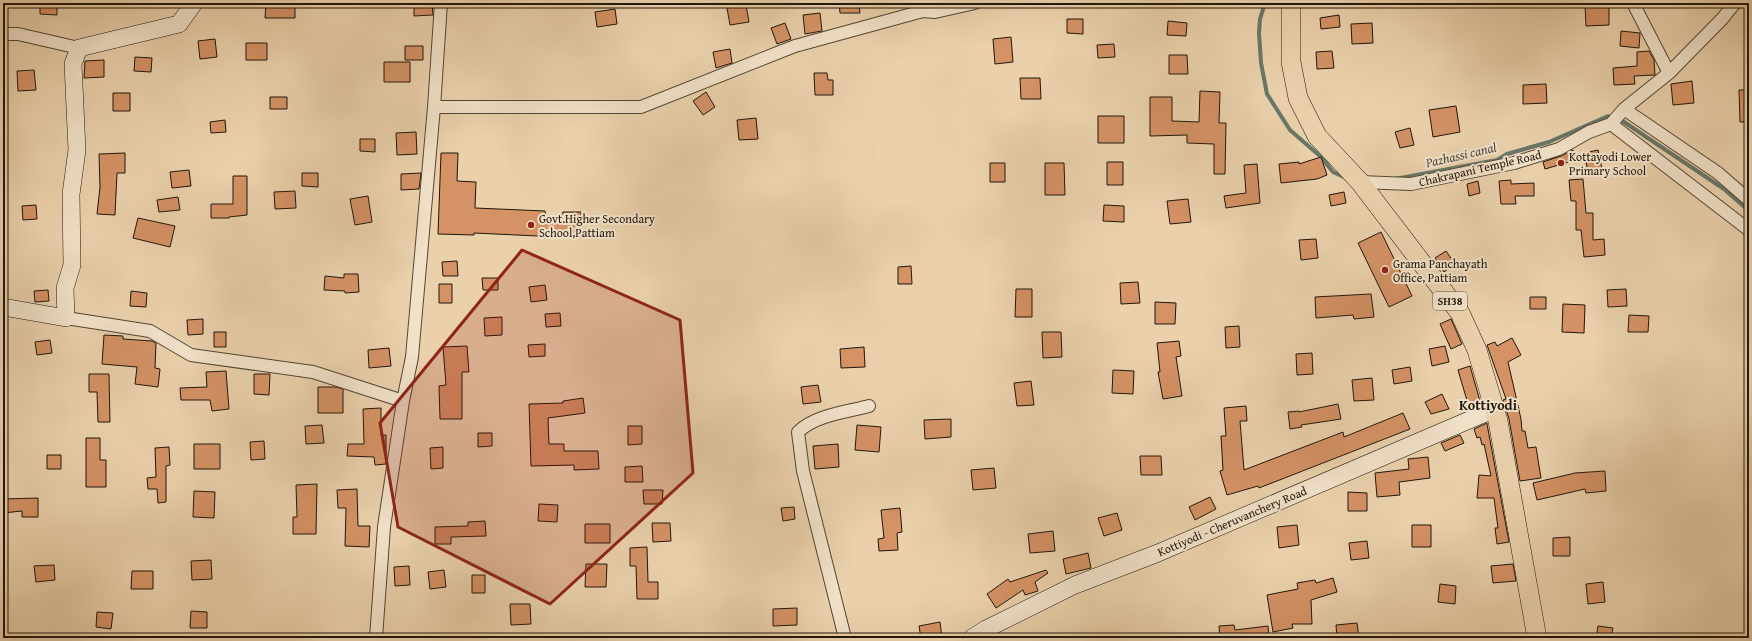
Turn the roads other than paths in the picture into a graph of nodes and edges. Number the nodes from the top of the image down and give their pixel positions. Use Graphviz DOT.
graph roads {
  1 [pos="194,3"];
  2 [pos="440,3"];
  3 [pos="975,3"];
  4 [pos="1291,3"];
  5 [pos="1633,3"];
  6 [pos="1735,3"];
  7 [pos="923,7"];
  8 [pos="3,34"];
  9 [pos="79,48"];
  10 [pos="1669,73"];
  11 [pos="434,107"];
  12 [pos="1624,109"];
  13 [pos="1611,124"];
  14 [pos="1360,182"];
  15 [pos="1749,200"];
  16 [pos="1749,230"];
  17 [pos="3,307"];
  18 [pos="66,318"];
  19 [pos="403,401"];
  20 [pos="869,406"];
  21 [pos="1495,409"];
  22 [pos="376,638"];
  23 [pos="844,638"];
  24 [pos="972,638"];
  25 [pos="1537,638"];
  1 -- 9 [label="main road"];
  2 -- 11 [label="street"];
  3 -- 7 [label="street"];
  4 -- 14 [label="main road, SH38"];
  5 -- 10 [label="street"];
  6 -- 10 [label="street, Chakrapani Temple Road"];
  7 -- 11 [label="street"];
  8 -- 9 [label="street"];
  9 -- 18 [label="main road"];
  10 -- 12 [label="street, Chakrapani Temple Road"];
  11 -- 19 [label="street"];
  12 -- 13 [label="street, Chakrapani Temple Road"];
  12 -- 15 [label="street"];
  13 -- 14 [label="street, Chakrapani Temple Road"];
  13 -- 16 [label="street"];
  14 -- 21 [label="main road, SH38"];
  17 -- 18 [label="main road"];
  18 -- 19 [label="street"];
  19 -- 22 [label="street"];
  20 -- 23 [label="street"];
  21 -- 24 [label="main road, Kottiyodi - Cheruvanchery Road"];
  21 -- 25 [label="main road, SH38"];
}
